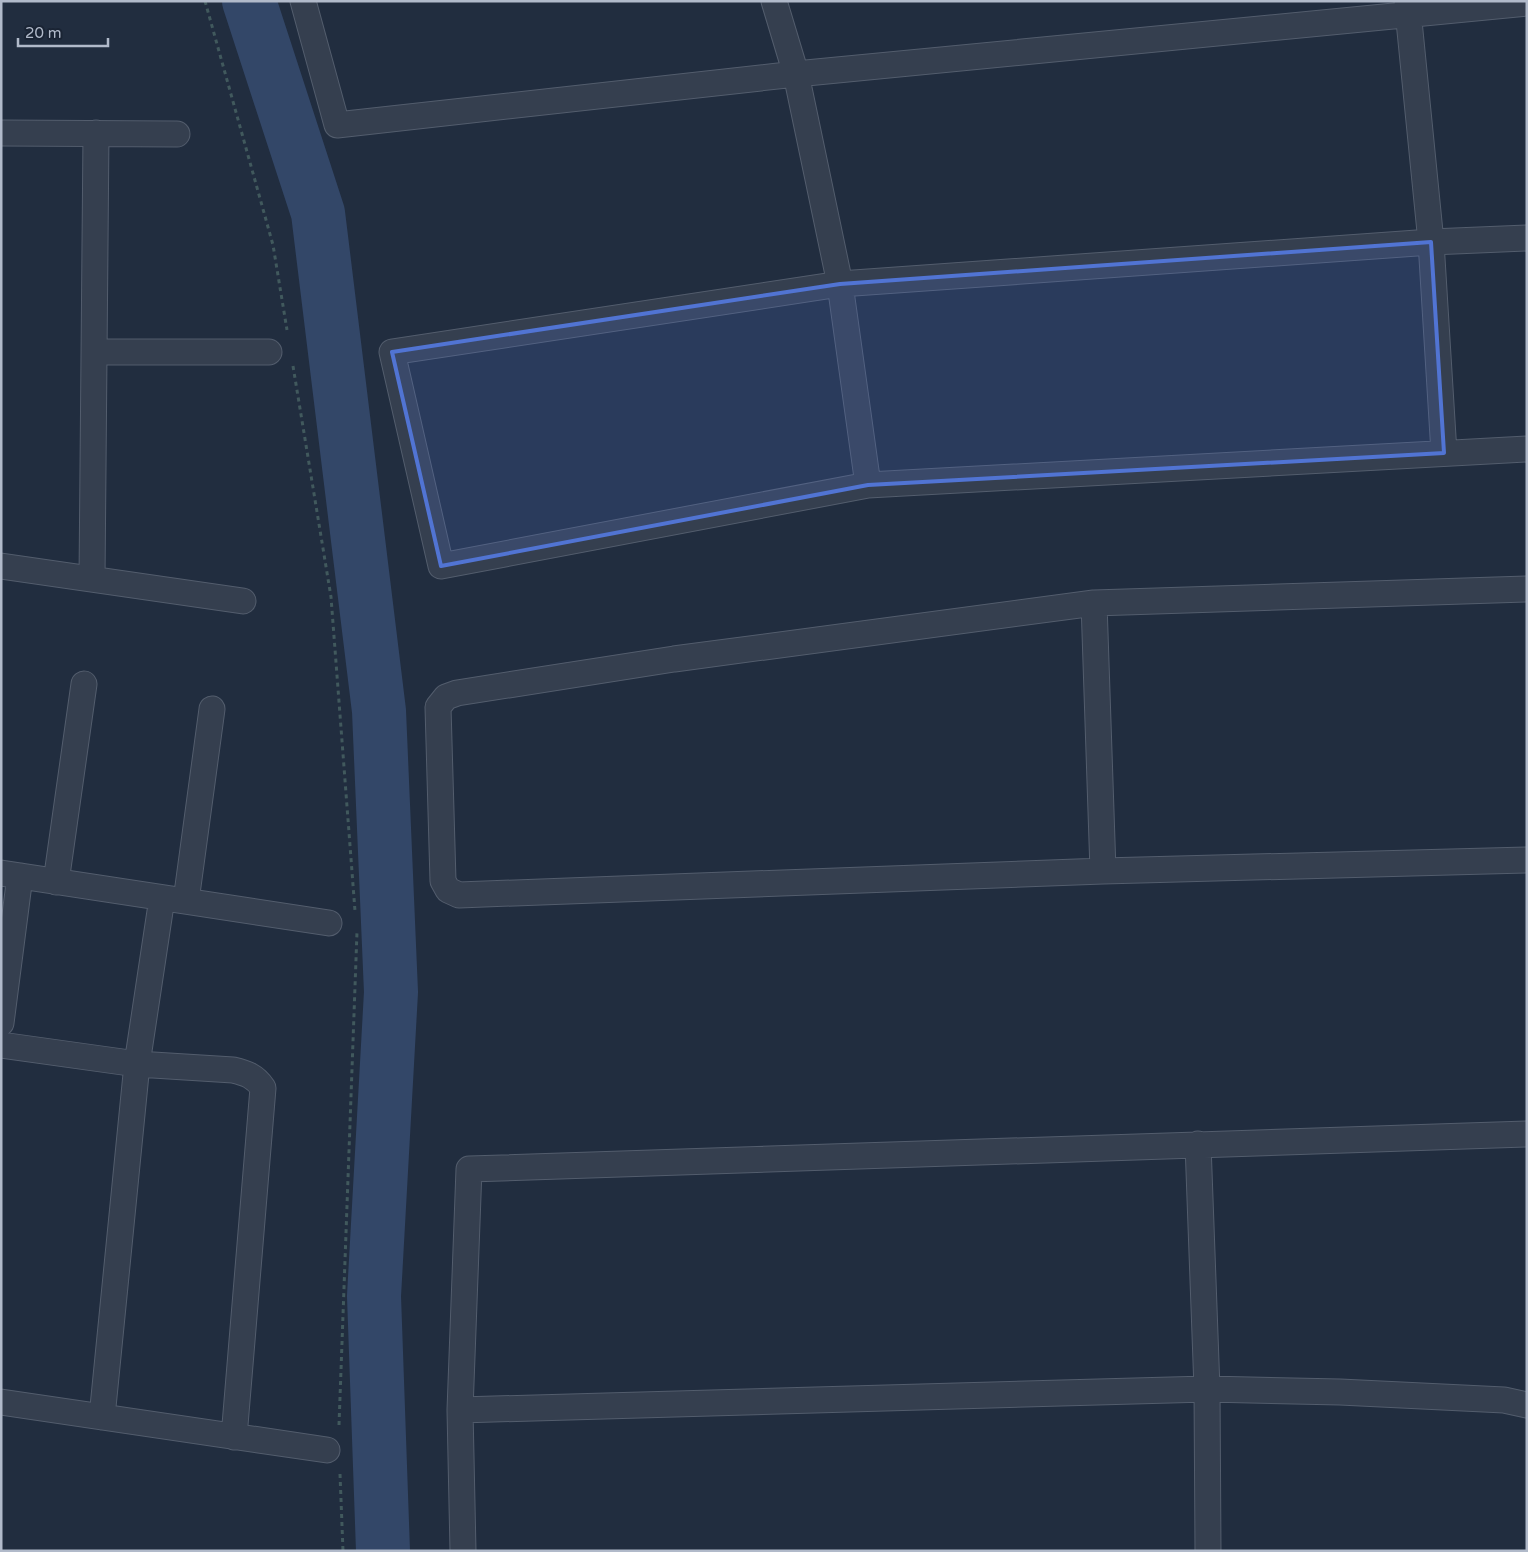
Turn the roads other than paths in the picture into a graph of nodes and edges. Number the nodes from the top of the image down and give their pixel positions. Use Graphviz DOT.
graph roads {
  1 [pos="303,1"];
  2 [pos="774,1"];
  3 [pos="1527,3"];
  4 [pos="1408,8"];
  5 [pos="796,74"];
  6 [pos="1,133"];
  7 [pos="96,134"];
  8 [pos="177,134"];
  9 [pos="1527,238"];
  10 [pos="1431,242"];
  11 [pos="840,284"];
  12 [pos="94,352"];
  13 [pos="269,352"];
  14 [pos="1527,449"];
  15 [pos="1444,452"];
  16 [pos="868,485"];
  17 [pos="1,566"];
  18 [pos="92,579"];
  19 [pos="1527,589"];
  20 [pos="243,601"];
  21 [pos="1094,603"];
  22 [pos="84,684"];
  23 [pos="212,709"];
  24 [pos="1527,860"];
  25 [pos="1103,871"];
  26 [pos="10,875"];
  27 [pos="56,882"];
  28 [pos="162,898"];
  29 [pos="186,901"];
  30 [pos="329,923"];
  31 [pos="1,1023"];
  32 [pos="1,1045"];
  33 [pos="137,1064"];
  34 [pos="1527,1134"];
  35 [pos="1198,1144"];
  36 [pos="1207,1389"];
  37 [pos="1519,1401"];
  38 [pos="1,1402"];
  39 [pos="460,1410"];
  40 [pos="102,1417"];
  41 [pos="234,1437"];
  42 [pos="333,1442"];
  43 [pos="462,1551"];
  44 [pos="1208,1551"];
  1 -- 5 [label="street"];
  2 -- 5 [label="street"];
  3 -- 4 [label="street"];
  4 -- 5 [label="street"];
  4 -- 10 [label="street"];
  5 -- 11 [label="street"];
  6 -- 7 [label="street"];
  7 -- 8 [label="street"];
  7 -- 12 [label="street"];
  9 -- 10 [label="street"];
  10 -- 11 [label="street"];
  10 -- 15 [label="street"];
  11 -- 16 [label="street"];
  11 -- 16 [label="street"];
  12 -- 13 [label="street"];
  12 -- 18 [label="street"];
  14 -- 15 [label="street"];
  15 -- 16 [label="street"];
  17 -- 18 [label="street"];
  18 -- 20 [label="street"];
  19 -- 21 [label="street"];
  21 -- 25 [label="street"];
  21 -- 25 [label="street"];
  22 -- 27 [label="street"];
  23 -- 29 [label="street"];
  24 -- 25 [label="street"];
  26 -- 27 [label="street"];
  26 -- 31 [label="street"];
  27 -- 28 [label="street"];
  28 -- 29 [label="street"];
  28 -- 33 [label="street"];
  29 -- 30 [label="street"];
  32 -- 33 [label="street"];
  33 -- 40 [label="street"];
  33 -- 41 [label="street"];
  34 -- 35 [label="street"];
  35 -- 36 [label="street"];
  35 -- 39 [label="street"];
  36 -- 37 [label="street"];
  36 -- 39 [label="street"];
  36 -- 44 [label="street"];
  38 -- 40 [label="street"];
  39 -- 43 [label="street"];
  40 -- 41 [label="street"];
  41 -- 42 [label="street"];
}
